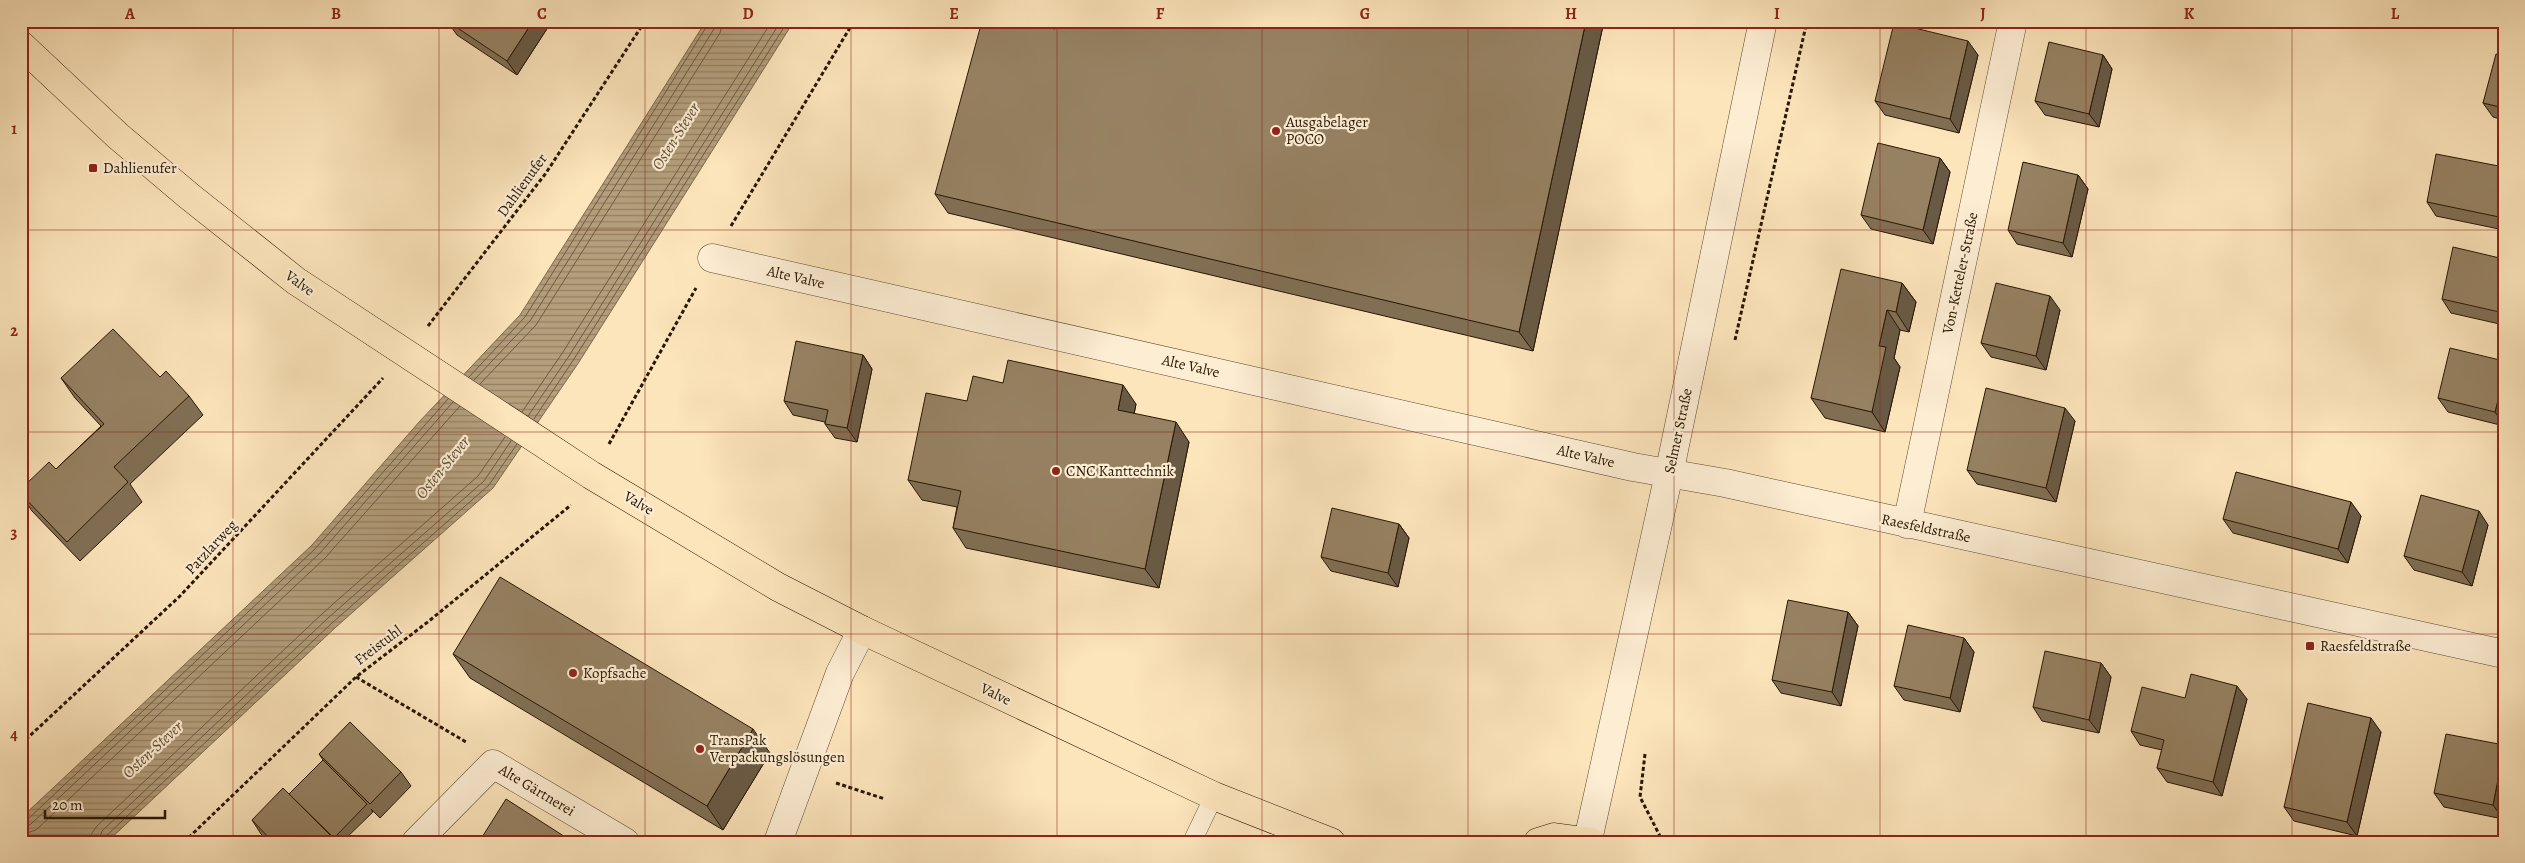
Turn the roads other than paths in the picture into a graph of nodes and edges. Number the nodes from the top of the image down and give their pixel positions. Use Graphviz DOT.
graph roads {
  1 [pos="1763,21"];
  2 [pos="2013,21"];
  3 [pos="21,45"];
  4 [pos="712,258"];
  5 [pos="1670,474"];
  6 [pos="1907,524"];
  7 [pos="862,630"];
  8 [pos="2504,654"];
  9 [pos="1214,796"];
  10 [pos="1590,841"];
  11 [pos="416,842"];
  12 [pos="624,842"];
  13 [pos="778,842"];
  14 [pos="1192,842"];
  15 [pos="1331,842"];
  16 [pos="1538,842"];
  1 -- 5 [label="street, Selmer Straße"];
  2 -- 6 [label="street, Von-Ketteler-Straße"];
  3 -- 7 [label="main road, Valve"];
  4 -- 5 [label="street, Alte Valve"];
  5 -- 6 [label="street, Raesfeldstraße"];
  5 -- 10 [label="street, Selmer Straße"];
  6 -- 8 [label="street, Raesfeldstraße"];
  7 -- 9 [label="main road, Valve"];
  7 -- 13 [label="street"];
  9 -- 14 [label="lane"];
  9 -- 15 [label="main road, Valve"];
  10 -- 16 [label="main road"];
  11 -- 12 [label="street, Alte Gärtnerei"];
}
